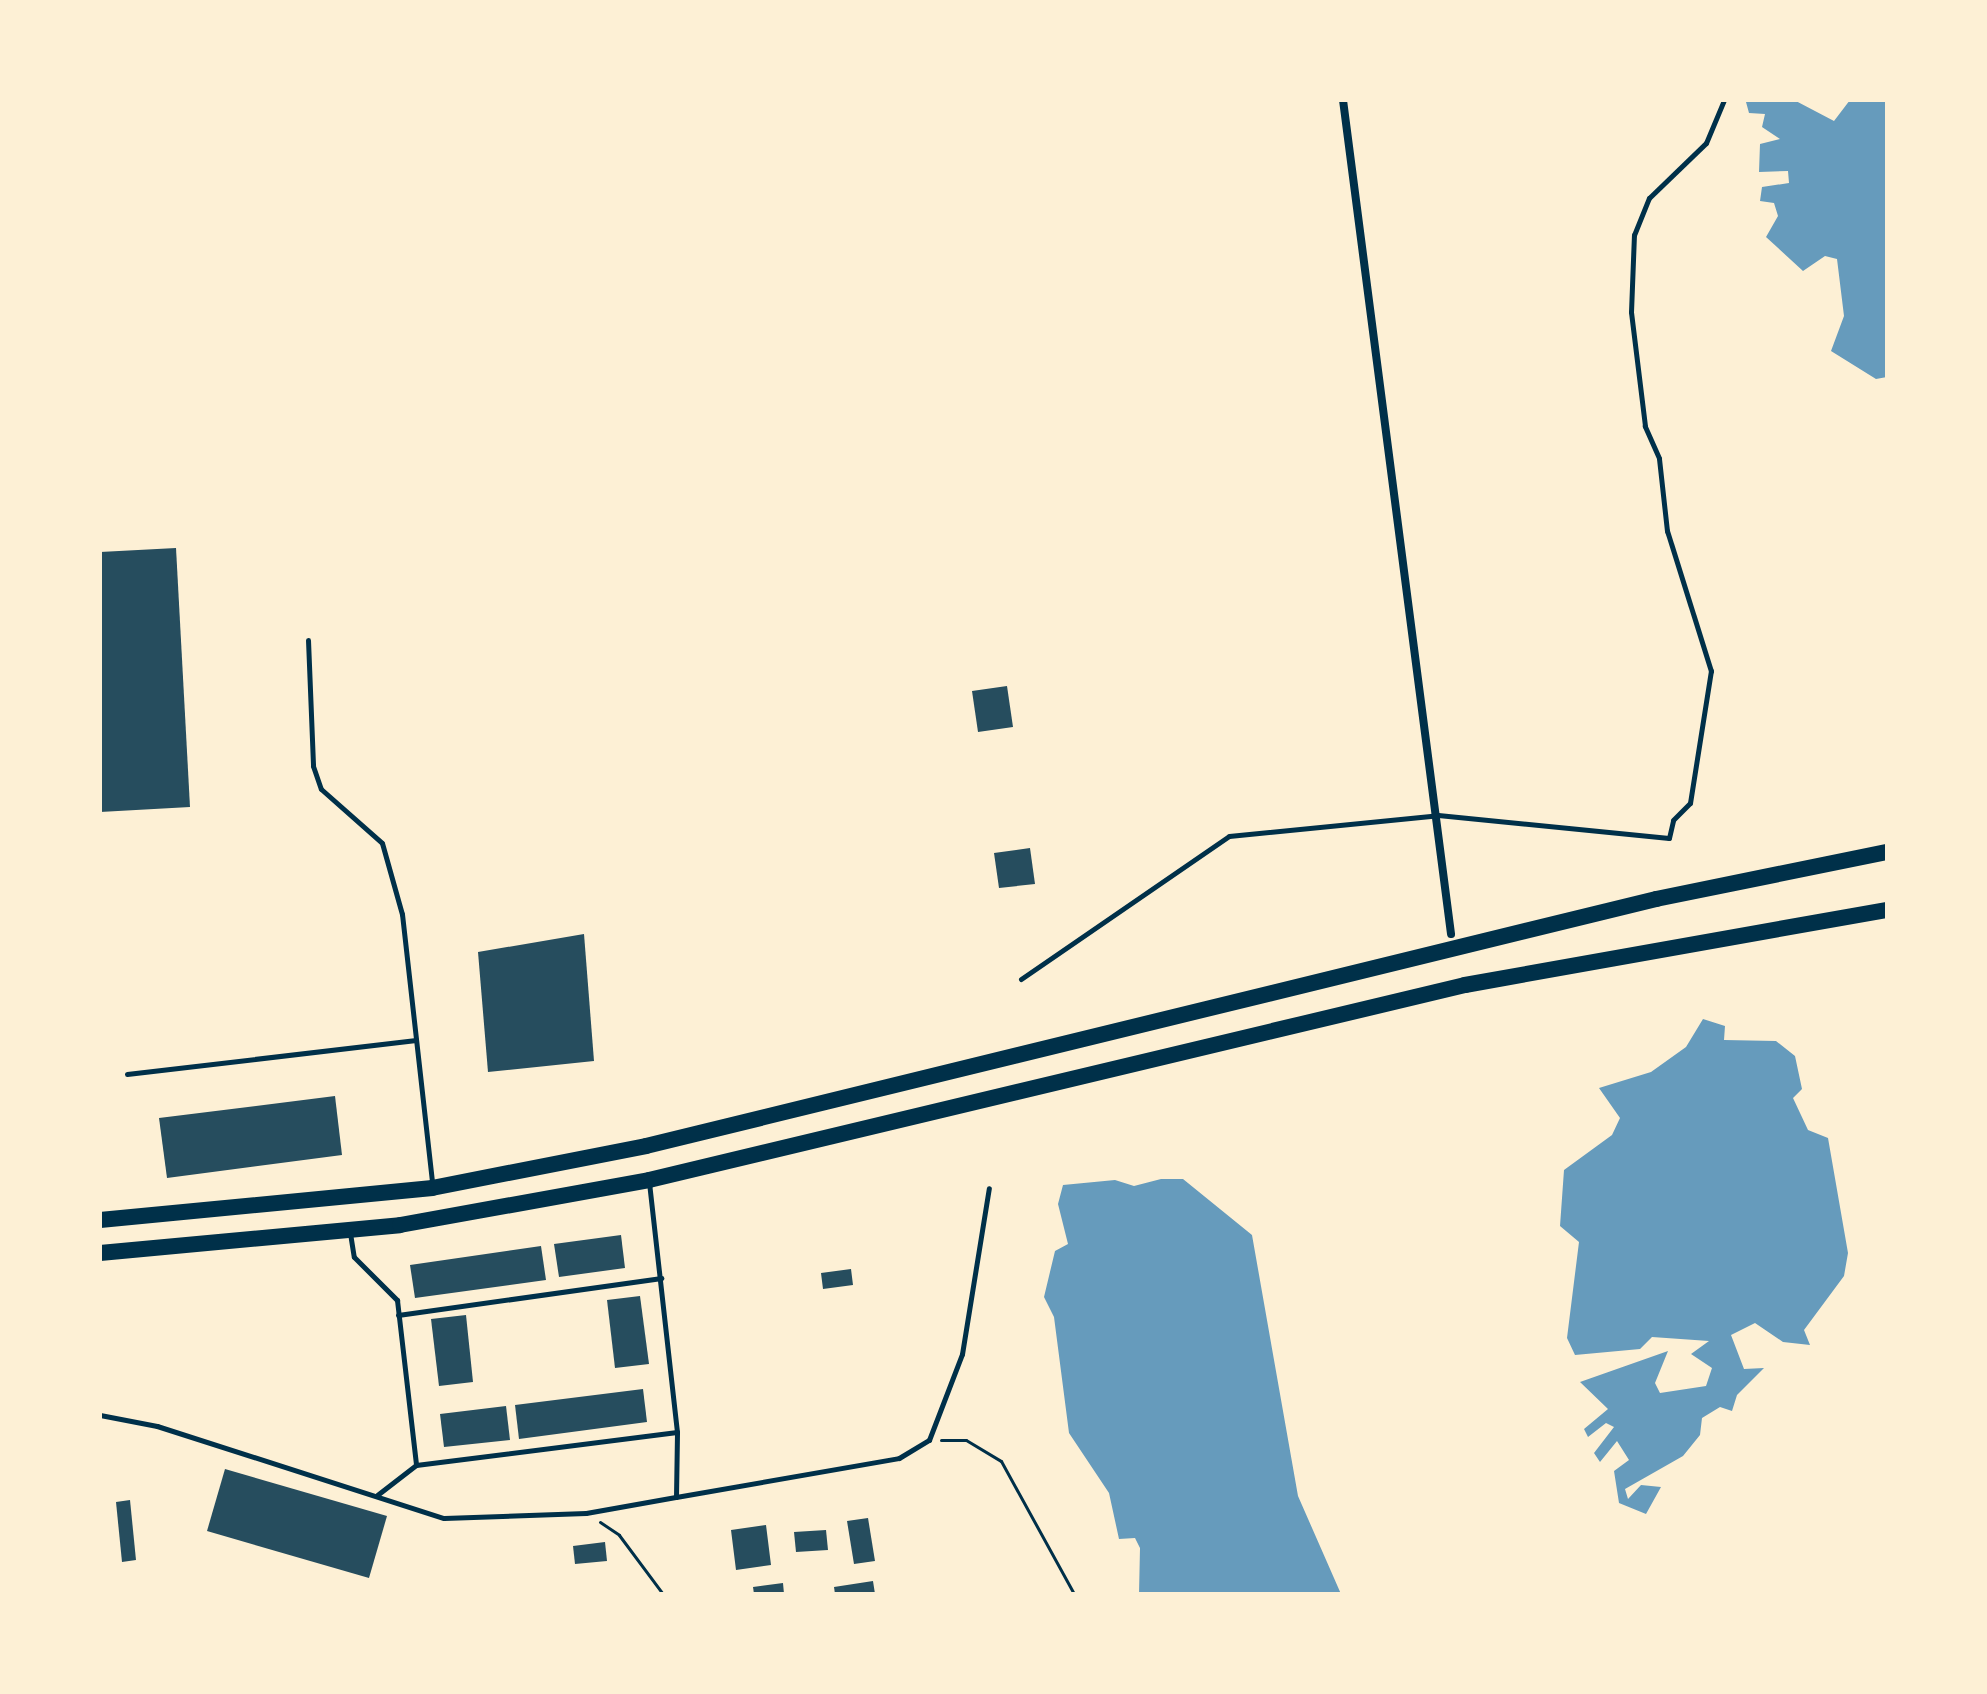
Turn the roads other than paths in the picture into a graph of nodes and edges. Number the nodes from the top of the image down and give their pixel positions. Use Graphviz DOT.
graph roads {
  1 [pos="1343,100"];
  2 [pos="1724,100"];
  3 [pos="308,640"];
  4 [pos="1438,815"];
  5 [pos="1887,852"];
  6 [pos="1887,910"];
  7 [pos="1451,934"];
  8 [pos="1021,979"];
  9 [pos="416,1040"];
  10 [pos="127,1074"];
  11 [pos="649,1180"];
  12 [pos="432,1188"];
  13 [pos="989,1188"];
  14 [pos="101,1220"];
  15 [pos="350,1230"];
  16 [pos="101,1253"];
  17 [pos="661,1278"];
  18 [pos="398,1315"];
  19 [pos="100,1415"];
  20 [pos="677,1432"];
  21 [pos="416,1465"];
  22 [pos="376,1495"];
  23 [pos="676,1497"];
  1 -- 4 [label="street"];
  2 -- 4 [label="lane"];
  3 -- 9 [label="lane"];
  4 -- 7 [label="street"];
  4 -- 8 [label="lane"];
  5 -- 12 [label="main road"];
  6 -- 11 [label="main road"];
  9 -- 10 [label="lane"];
  9 -- 12 [label="lane"];
  11 -- 15 [label="main road"];
  11 -- 17 [label="lane"];
  12 -- 14 [label="main road"];
  13 -- 23 [label="lane"];
  15 -- 16 [label="main road"];
  15 -- 18 [label="lane"];
  17 -- 18 [label="lane"];
  17 -- 20 [label="lane"];
  18 -- 21 [label="lane"];
  19 -- 22 [label="lane"];
  20 -- 21 [label="lane"];
  20 -- 23 [label="lane"];
  21 -- 22 [label="lane"];
  22 -- 23 [label="lane"];
}
